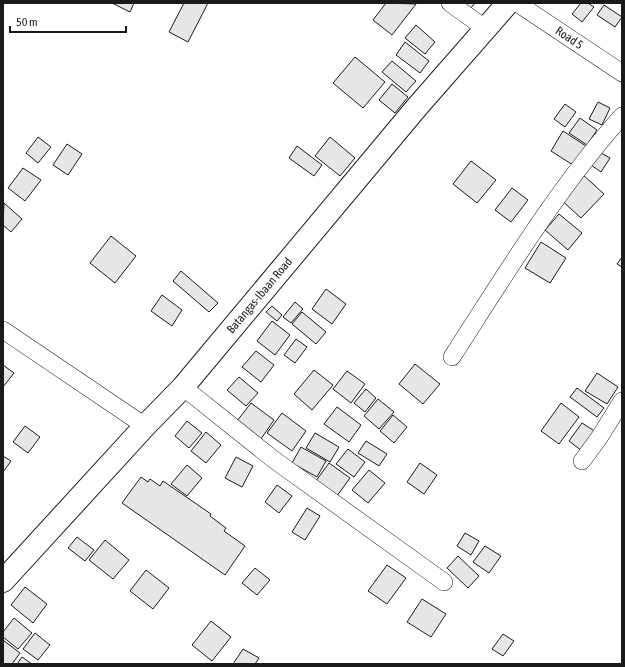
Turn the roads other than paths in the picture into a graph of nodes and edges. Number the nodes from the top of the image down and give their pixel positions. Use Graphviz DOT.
graph roads {
  1 [pos="450,3"];
  2 [pos="508,3"];
  3 [pos="518,3"];
  4 [pos="486,29"];
  5 [pos="622,73"];
  6 [pos="622,116"];
  7 [pos="3,330"];
  8 [pos="452,357"];
  9 [pos="183,387"];
  10 [pos="622,401"];
  11 [pos="145,426"];
  12 [pos="582,461"];
  13 [pos="3,581"];
  14 [pos="444,582"];
  1 -- 4 [label="street"];
  2 -- 4 [label="main road, Batangas-Ibaan Road"];
  3 -- 5 [label="street, Road 5"];
  4 -- 9 [label="main road, Batangas-Ibaan Road"];
  6 -- 8 [label="street"];
  7 -- 11 [label="street"];
  9 -- 11 [label="main road, Batangas-Ibaan Road"];
  9 -- 14 [label="street"];
  10 -- 12 [label="street"];
  11 -- 13 [label="main road, Batangas-Ibaan Road"];
}
